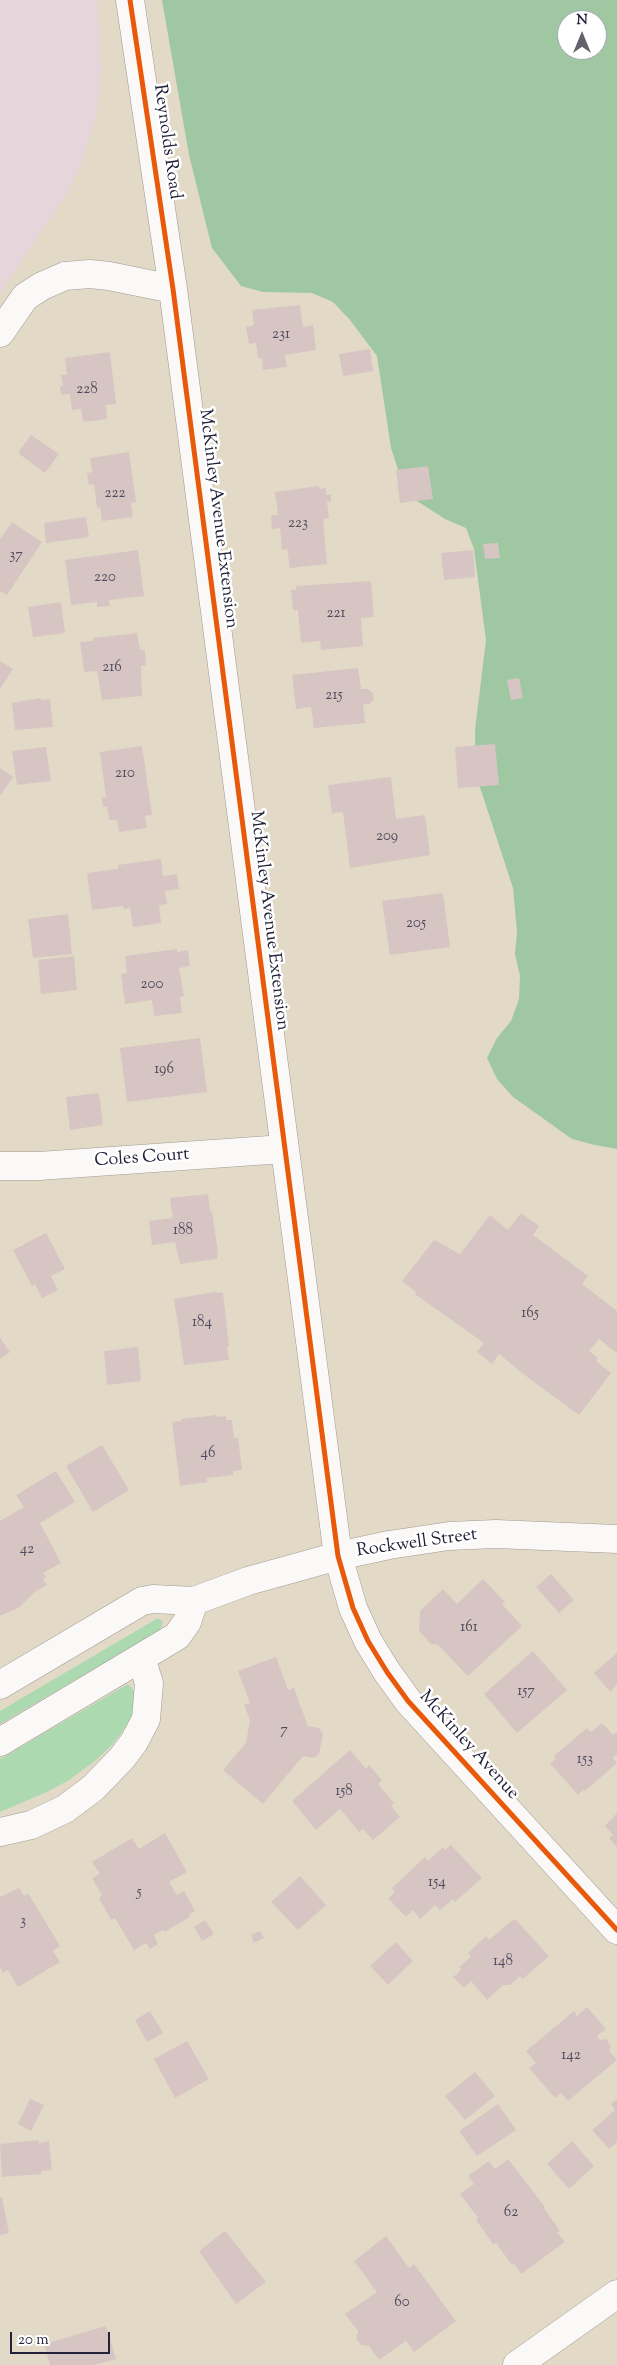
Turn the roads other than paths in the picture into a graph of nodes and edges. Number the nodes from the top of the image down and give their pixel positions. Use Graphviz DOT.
graph roads {
  1 [pos="130,0"];
  2 [pos="173,289"];
  3 [pos="4,327"];
  4 [pos="284,1149"];
  5 [pos="0,1166"];
  6 [pos="617,1539"];
  7 [pos="338,1556"];
  8 [pos="194,1601"];
  9 [pos="141,1658"];
  10 [pos="0,1685"];
  11 [pos="0,1742"];
  12 [pos="0,1832"];
  13 [pos="617,1930"];
  14 [pos="617,2294"];
  15 [pos="517,2365"];
  1 -- 2 [label="street, Reynolds Road"];
  2 -- 3 [label="street"];
  2 -- 4 [label="street, McKinley Avenue Extension"];
  4 -- 5 [label="street, Coles Court"];
  4 -- 7 [label="street, McKinley Avenue Extension"];
  6 -- 7 [label="street, Rockwell Street"];
  7 -- 8 [label="street, Rockwell Street"];
  7 -- 13 [label="street, McKinley Avenue"];
  8 -- 9 [label="street"];
  8 -- 10 [label="street, Rockwell Street"];
  9 -- 11 [label="street"];
  9 -- 12 [label="street"];
  14 -- 15 [label="street"];
}
